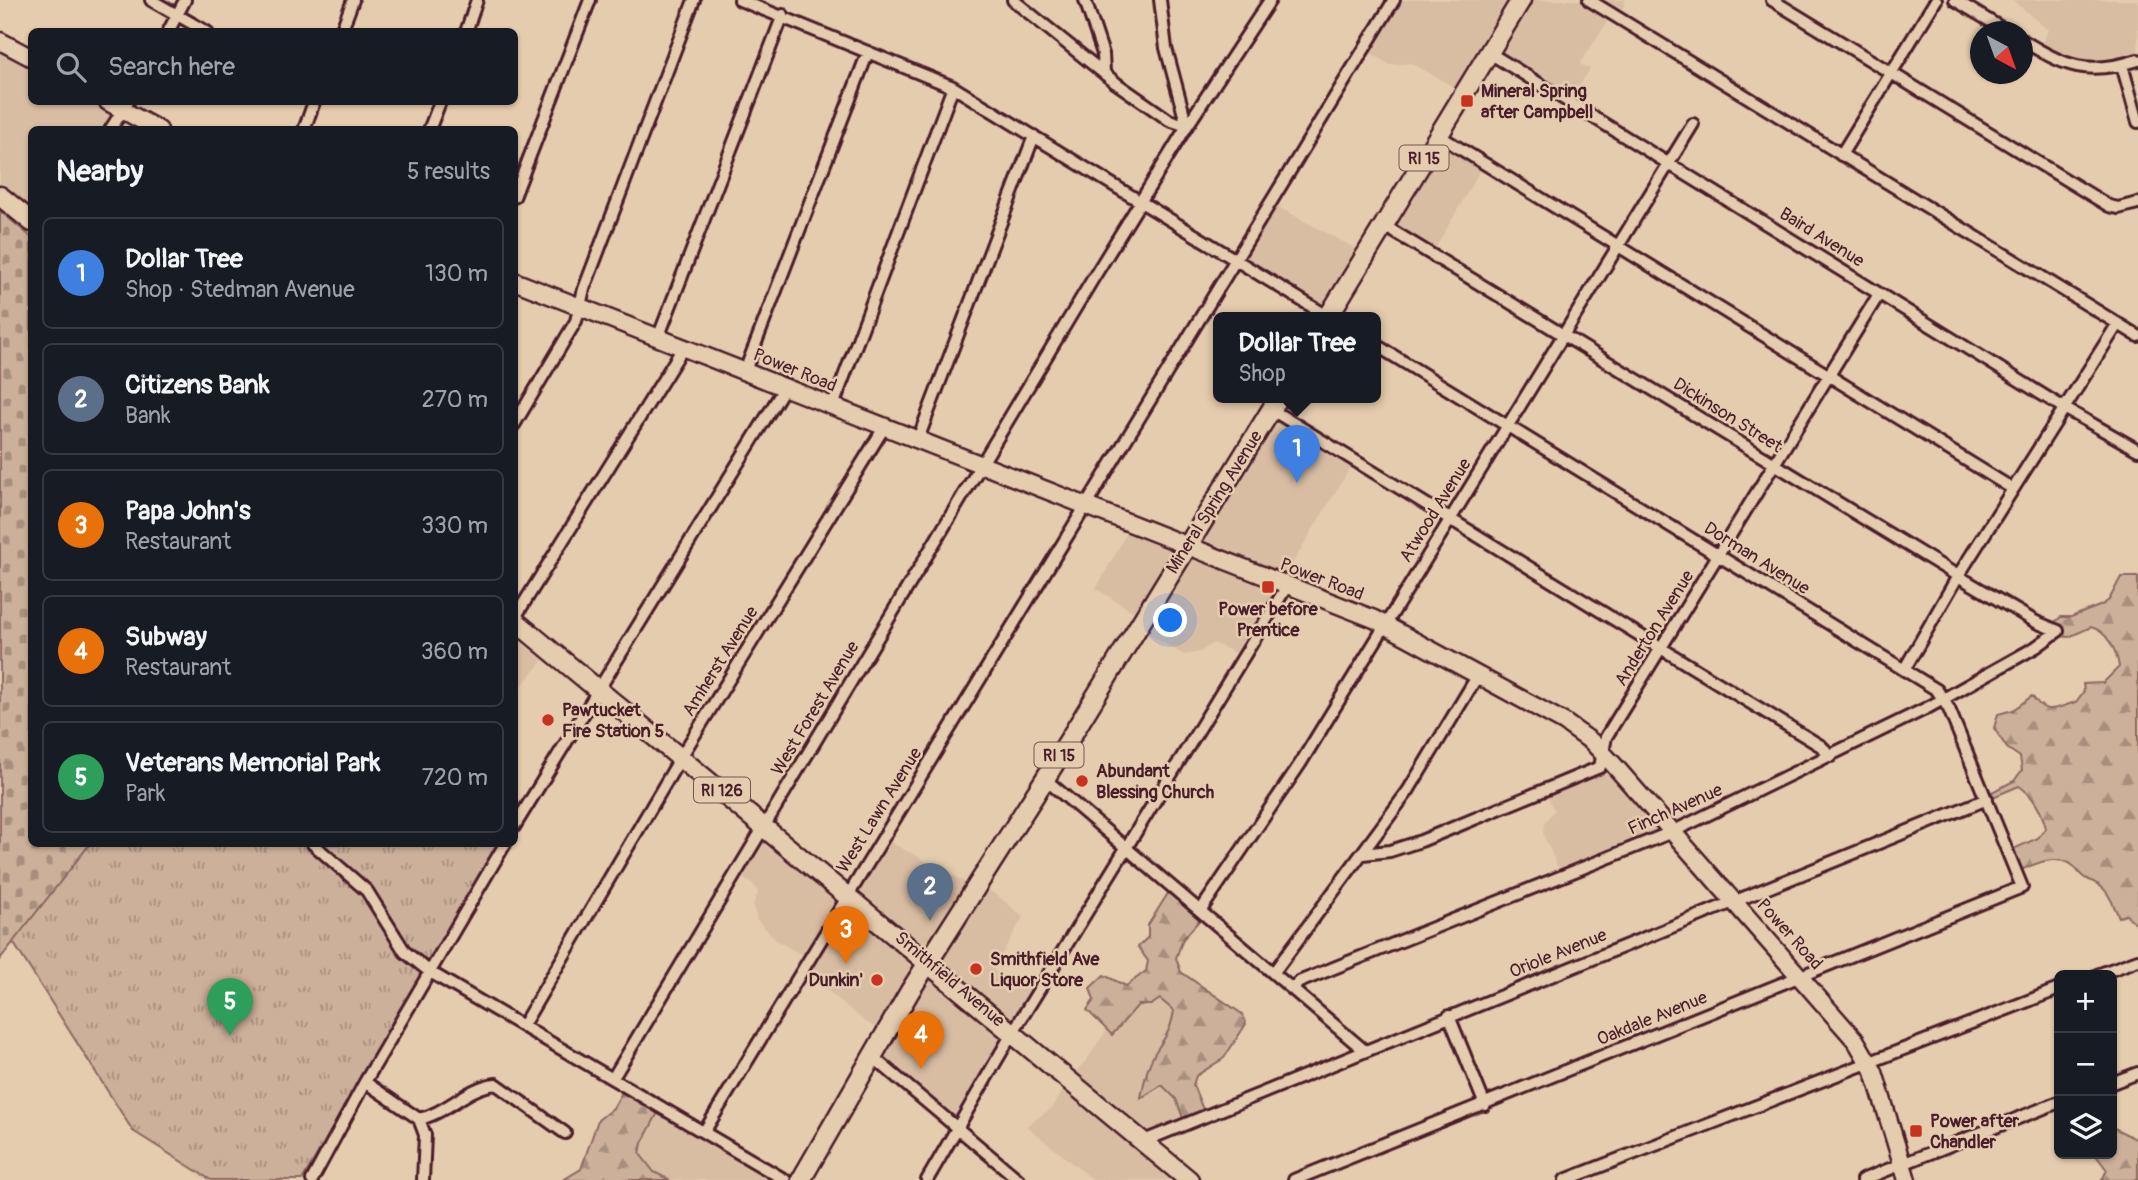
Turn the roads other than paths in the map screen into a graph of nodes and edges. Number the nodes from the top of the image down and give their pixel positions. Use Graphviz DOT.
graph roads {
  1 [pos="151,0"];
  2 [pos="185,0"];
  3 [pos="353,0"];
  4 [pos="477,0"];
  5 [pos="590,0"];
  6 [pos="694,0"];
  7 [pos="740,0"];
  8 [pos="1013,0"];
  9 [pos="1086,0"];
  10 [pos="1160,0"];
  11 [pos="1270,0"];
  12 [pos="1394,0"];
  13 [pos="1521,0"];
  14 [pos="1589,0"];
  15 [pos="1772,0"];
  16 [pos="1936,0"];
  17 [pos="1955,0"];
  18 [pos="177,15"];
  19 [pos="783,15"];
  20 [pos="1990,21"];
  21 [pos="170,28"];
  22 [pos="200,28"];
  23 [pos="342,28"];
  24 [pos="467,28"];
  25 [pos="0,41"];
  26 [pos="2033,47"];
  27 [pos="868,51"];
  28 [pos="1488,52"];
  29 [pos="28,56"];
  30 [pos="2138,60"];
  31 [pos="2122,65"];
  32 [pos="1104,72"];
  33 [pos="1892,74"];
  34 [pos="953,87"];
  35 [pos="313,105"];
  36 [pos="439,105"];
  37 [pos="126,106"];
  38 [pos="2138,122"];
  39 [pos="1693,124"];
  40 [pos="113,126"];
  41 [pos="154,126"];
  42 [pos="305,126"];
  43 [pos="431,126"];
  44 [pos="1186,126"];
  45 [pos="1438,135"];
  46 [pos="1034,136"];
  47 [pos="1841,155"];
  48 [pos="1668,163"];
  49 [pos="518,187"];
  50 [pos="0,197"];
  51 [pos="1142,202"];
  52 [pos="2138,203"];
  53 [pos="28,219"];
  54 [pos="1383,225"];
  55 [pos="1617,244"];
  56 [pos="1235,258"];
  57 [pos="518,283"];
  58 [pos="1879,294"];
  59 [pos="580,306"];
  60 [pos="1320,312"];
  61 [pos="1331,312"];
  62 [pos="2118,325"];
  63 [pos="1563,334"];
  64 [pos="2138,336"];
  65 [pos="658,338"];
  66 [pos="683,348"];
  67 [pos="1381,348"];
  68 [pos="745,371"];
  69 [pos="1828,375"];
  70 [pos="785,387"];
  71 [pos="1275,404"];
  72 [pos="833,406"];
  73 [pos="2064,408"];
  74 [pos="518,419"];
  75 [pos="885,426"];
  76 [pos="1508,427"];
  77 [pos="918,439"];
  78 [pos="2138,450"];
  79 [pos="1774,464"];
  80 [pos="981,465"];
  81 [pos="2012,489"];
  82 [pos="1084,506"];
  83 [pos="1450,519"];
  84 [pos="1186,547"];
  85 [pos="1720,555"];
  86 [pos="1958,576"];
  87 [pos="1287,586"];
  88 [pos="518,614"];
  89 [pos="518,623"];
  90 [pos="1385,624"];
  91 [pos="2058,631"];
  92 [pos="1662,649"];
  93 [pos="1903,670"];
  94 [pos="1478,675"];
  95 [pos="600,690"];
  96 [pos="1944,699"];
  97 [pos="1603,753"];
  98 [pos="1831,756"];
  99 [pos="681,757"];
  100 [pos="1045,779"];
  101 [pos="1987,799"];
  102 [pos="518,821"];
  103 [pos="764,825"];
  104 [pos="1672,832"];
  105 [pos="316,847"];
  106 [pos="503,847"];
  107 [pos="1126,848"];
  108 [pos="1363,854"];
  109 [pos="2022,887"];
  110 [pos="847,894"];
  111 [pos="1735,901"];
  112 [pos="1201,909"];
  113 [pos="2138,960"];
  114 [pos="929,961"];
  115 [pos="2111,970"];
  116 [pos="430,972"];
  117 [pos="1274,972"];
  118 [pos="1802,976"];
  119 [pos="1293,988"];
  120 [pos="2054,991"];
  121 [pos="1448,1016"];
  122 [pos="523,1025"];
  123 [pos="1013,1032"];
  124 [pos="1365,1051"];
  125 [pos="874,1058"];
  126 [pos="1869,1062"];
  127 [pos="2138,1073"];
  128 [pos="613,1078"];
  129 [pos="2117,1081"];
  130 [pos="365,1082"];
  131 [pos="2054,1104"];
  132 [pos="1485,1105"];
  133 [pos="419,1119"];
  134 [pos="959,1130"];
  135 [pos="704,1132"];
  136 [pos="565,1133"];
  137 [pos="1143,1141"];
  138 [pos="1905,1172"];
  139 [pos="312,1180"];
  140 [pos="423,1180"];
  141 [pos="785,1180"];
  142 [pos="801,1180"];
  143 [pos="927,1180"];
  144 [pos="1019,1180"];
  145 [pos="1189,1180"];
  146 [pos="1294,1180"];
  147 [pos="1564,1180"];
  148 [pos="1862,1180"];
  1 -- 18 [label="street"];
  2 -- 18 [label="street"];
  3 -- 23 [label="street"];
  4 -- 24 [label="street"];
  5 -- 49 [label="street"];
  6 -- 59 [label="street"];
  7 -- 19 [label="street"];
  8 -- 32 [label="street"];
  9 -- 32 [label="street"];
  10 -- 44 [label="street"];
  11 -- 44 [label="street, West Forest Avenue"];
  12 -- 56 [label="street, West Lawn Avenue"];
  13 -- 28 [label="main road, RI 15"];
  14 -- 47 [label="street"];
  15 -- 33 [label="street"];
  16 -- 33 [label="street"];
  17 -- 20 [label="street"];
  18 -- 21 [label="street"];
  18 -- 22 [label="street"];
  19 -- 27 [label="street"];
  19 -- 65 [label="street"];
  25 -- 29 [label="main road"];
  26 -- 31 [label="street"];
  27 -- 34 [label="street"];
  27 -- 68 [label="street"];
  28 -- 45 [label="main road, RI 15"];
  28 -- 48 [label="street, Baird Avenue"];
  30 -- 31 [label="street"];
  31 -- 38 [label="street"];
  32 -- 44 [label="street"];
  33 -- 47 [label="street"];
  33 -- 52 [label="street"];
  34 -- 46 [label="street"];
  34 -- 72 [label="street"];
  35 -- 42 [label="street"];
  36 -- 43 [label="street"];
  37 -- 40 [label="street"];
  37 -- 41 [label="main road"];
  39 -- 48 [label="street, Atwood Avenue"];
  44 -- 51 [label="street, West Forest Avenue"];
  45 -- 54 [label="main road, RI 15"];
  45 -- 55 [label="street"];
  46 -- 51 [label="street"];
  46 -- 77 [label="street"];
  47 -- 62 [label="street"];
  48 -- 55 [label="street, Atwood Avenue"];
  48 -- 58 [label="street, Baird Avenue"];
  50 -- 53 [label="main road"];
  51 -- 56 [label="street"];
  51 -- 80 [label="street, West Forest Avenue"];
  54 -- 61 [label="main road, RI 15"];
  54 -- 63 [label="street, Dickinson Street"];
  55 -- 63 [label="street, Atwood Avenue"];
  55 -- 69 [label="street"];
  56 -- 60 [label="street"];
  56 -- 82 [label="street, West Lawn Avenue"];
  57 -- 59 [label="main road, Power Road"];
  58 -- 69 [label="street, Anderton Avenue"];
  58 -- 73 [label="street, Baird Avenue"];
  59 -- 65 [label="main road, Power Road"];
  59 -- 74 [label="street"];
  62 -- 64 [label="street"];
  62 -- 73 [label="street"];
  63 -- 76 [label="street, Atwood Avenue"];
  63 -- 79 [label="street, Dickinson Street"];
  65 -- 66 [label="main road, Power Road"];
  66 -- 68 [label="main road, Power Road"];
  66 -- 88 [label="street"];
  67 -- 76 [label="street, Dorman Avenue"];
  68 -- 70 [label="main road, Power Road"];
  69 -- 79 [label="street, Anderton Avenue"];
  69 -- 81 [label="street"];
  70 -- 72 [label="main road, Power Road"];
  70 -- 95 [label="street"];
  71 -- 83 [label="street"];
  71 -- 84 [label="main road, Mineral Spring Avenue / RI 15"];
  72 -- 75 [label="main road, Power Road"];
  73 -- 78 [label="street, Baird Avenue"];
  73 -- 81 [label="street"];
  75 -- 77 [label="main road, Power Road"];
  75 -- 99 [label="street, Amherst Avenue"];
  76 -- 83 [label="street, Atwood Avenue"];
  76 -- 85 [label="street, Dorman Avenue"];
  77 -- 80 [label="main road, Power Road"];
  79 -- 85 [label="street, Anderton Avenue"];
  79 -- 86 [label="street, Dickinson Street"];
  80 -- 82 [label="main road, Power Road"];
  80 -- 103 [label="street, West Forest Avenue"];
  81 -- 86 [label="street"];
  82 -- 84 [label="main road, Power Road"];
  82 -- 110 [label="street, West Lawn Avenue"];
  83 -- 90 [label="street, Atwood Avenue"];
  83 -- 92 [label="street"];
  84 -- 87 [label="main road, Power Road"];
  84 -- 100 [label="main road, Mineral Spring Avenue / RI 15"];
  85 -- 92 [label="street, Anderton Avenue"];
  85 -- 93 [label="street, Dorman Avenue"];
  86 -- 91 [label="street, Dickinson Street"];
  86 -- 93 [label="street"];
  87 -- 90 [label="main road, Power Road"];
  87 -- 107 [label="street"];
  89 -- 95 [label="main road, Smithfield Avenue / RI 126"];
  90 -- 94 [label="main road, Power Road"];
  90 -- 112 [label="street, Atwood Avenue"];
  91 -- 96 [label="street, Finch Avenue"];
  92 -- 97 [label="street, Anderton Avenue"];
  92 -- 98 [label="street"];
  93 -- 96 [label="street, Dorman Avenue"];
  94 -- 97 [label="main road, Power Road"];
  94 -- 108 [label="street"];
  95 -- 99 [label="main road, Smithfield Avenue / RI 126"];
  95 -- 102 [label="street"];
  96 -- 98 [label="street, Finch Avenue"];
  96 -- 101 [label="street, Dorman Avenue"];
  97 -- 104 [label="main road, Power Road"];
  97 -- 108 [label="street, Anderton Avenue"];
  98 -- 104 [label="street, Finch Avenue"];
  99 -- 103 [label="main road, Smithfield Avenue / RI 126"];
  99 -- 122 [label="street, Amherst Avenue"];
  100 -- 107 [label="street"];
  100 -- 114 [label="main road, Mineral Spring Avenue / RI 15"];
  101 -- 109 [label="street, Dorman Avenue"];
  101 -- 111 [label="street, Oriole Avenue"];
  103 -- 110 [label="main road, Smithfield Avenue / RI 126"];
  103 -- 128 [label="street, West Forest Avenue"];
  104 -- 111 [label="main road, Power Road"];
  104 -- 119 [label="street, Finch Avenue"];
  105 -- 116 [label="street"];
  106 -- 116 [label="street"];
  107 -- 112 [label="street"];
  107 -- 123 [label="street"];
  108 -- 117 [label="street"];
  109 -- 118 [label="street, Oakdale Avenue"];
  110 -- 114 [label="main road, Smithfield Avenue / RI 126"];
  110 -- 135 [label="street, West Lawn Avenue"];
  111 -- 118 [label="main road, Power Road"];
  111 -- 121 [label="street, Oriole Avenue"];
  112 -- 117 [label="street"];
  113 -- 115 [label="street"];
  114 -- 123 [label="main road, Smithfield Avenue / RI 126"];
  114 -- 125 [label="main road, Mineral Spring Avenue / RI 15"];
  116 -- 122 [label="street"];
  116 -- 130 [label="street"];
  117 -- 119 [label="street"];
  118 -- 126 [label="main road, Power Road"];
  118 -- 132 [label="street, Oakdale Avenue"];
  119 -- 124 [label="street"];
  120 -- 126 [label="street"];
  121 -- 124 [label="street, Oriole Avenue"];
  121 -- 132 [label="street"];
  122 -- 128 [label="street"];
  123 -- 134 [label="street"];
  123 -- 137 [label="main road, Smithfield Avenue / RI 126"];
  124 -- 137 [label="street, Oriole Avenue"];
  125 -- 134 [label="street"];
  125 -- 142 [label="main road, Mineral Spring Avenue / RI 15"];
  126 -- 138 [label="main road, Power Road"];
  126 -- 147 [label="street"];
  127 -- 129 [label="street"];
  128 -- 135 [label="street"];
  130 -- 133 [label="street"];
  130 -- 139 [label="street"];
  131 -- 138 [label="street"];
  132 -- 146 [label="street, Oakdale Avenue"];
  133 -- 136 [label="street"];
  133 -- 140 [label="street"];
  134 -- 143 [label="street"];
  134 -- 144 [label="street"];
  135 -- 141 [label="street"];
  137 -- 145 [label="main road, Smithfield Avenue / RI 126"];
  138 -- 148 [label="street"];
}
